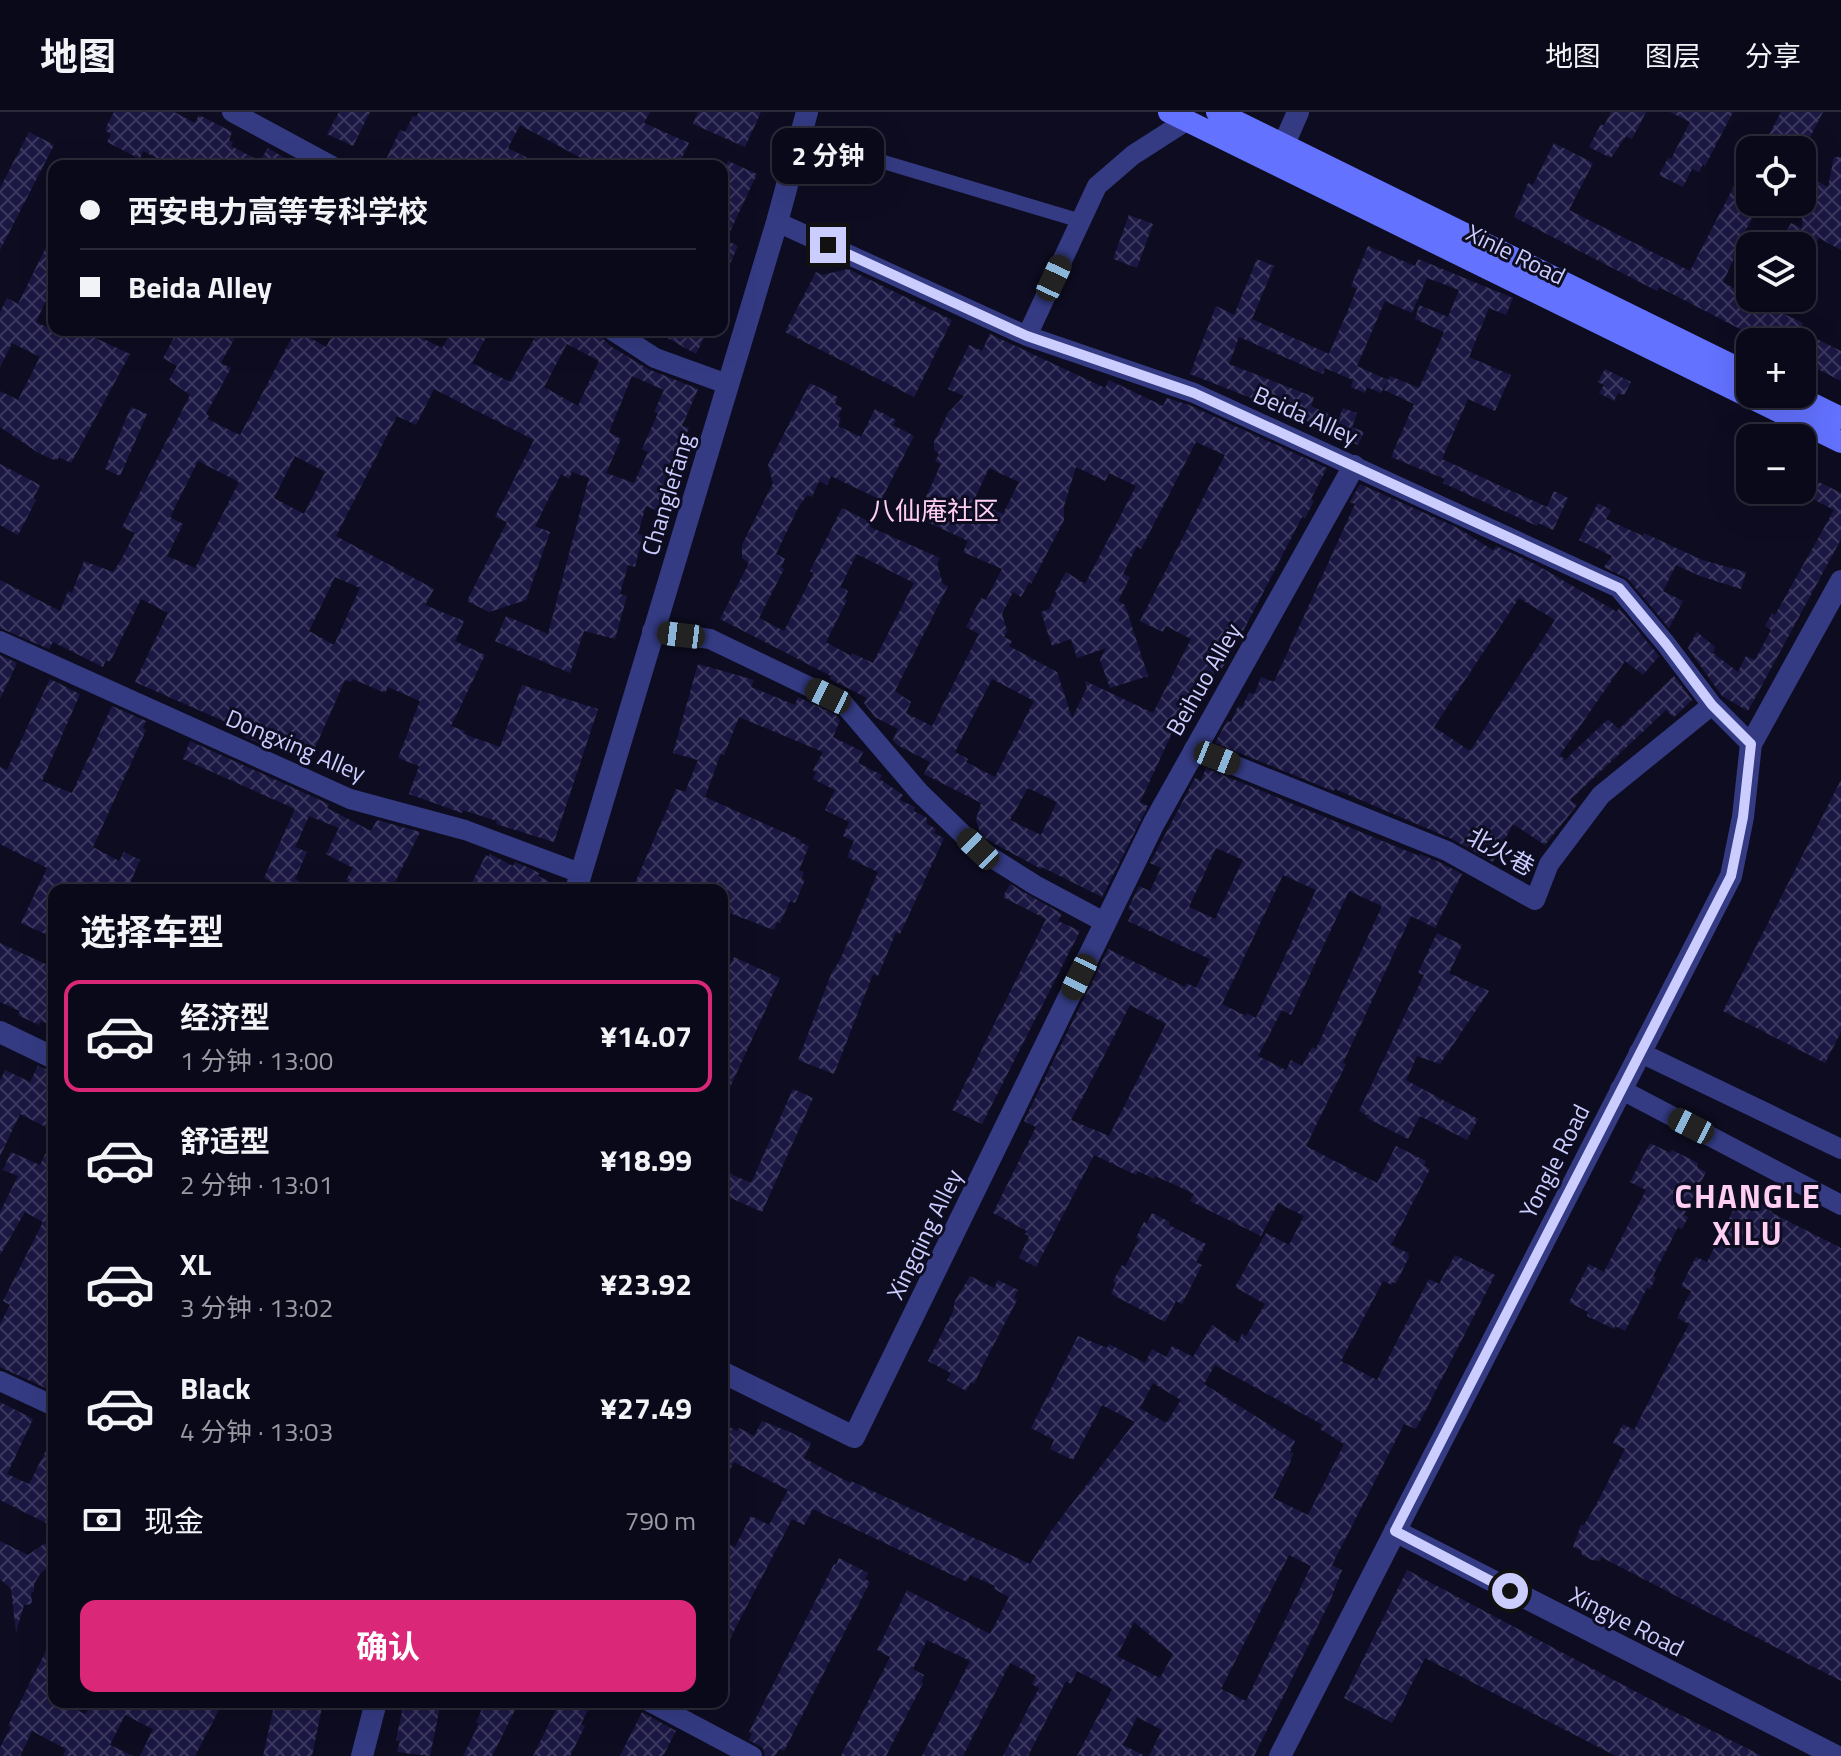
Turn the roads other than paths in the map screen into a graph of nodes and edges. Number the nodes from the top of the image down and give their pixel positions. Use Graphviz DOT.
graph roads {
  1 [pos="232,112"];
  2 [pos="807,112"];
  3 [pos="1217,112"];
  4 [pos="1298,112"];
  5 [pos="1177,116"];
  6 [pos="800,137"];
  7 [pos="1279,155"];
  8 [pos="321,160"];
  9 [pos="1081,221"];
  10 [pos="777,222"];
  11 [pos="621,336"];
  12 [pos="1027,336"];
  13 [pos="1736,367"];
  14 [pos="727,384"];
  15 [pos="1816,406"];
  16 [pos="1841,418"];
  17 [pos="1841,442"];
  18 [pos="1354,466"];
  19 [pos="1841,581"];
  20 [pos="652,631"];
  21 [pos="0,641"];
  22 [pos="1712,705"];
  23 [pos="1751,744"];
  24 [pos="1194,749"];
  25 [pos="578,882"];
  26 [pos="1106,923"];
  27 [pos="0,1032"];
  28 [pos="1639,1052"];
  29 [pos="48,1055"];
  30 [pos="1620,1089"];
  31 [pos="1841,1149"];
  32 [pos="1841,1205"];
  33 [pos="728,1375"];
  34 [pos="0,1381"];
  35 [pos="48,1403"];
  36 [pos="1395,1531"];
  37 [pos="374,1708"];
  38 [pos="661,1708"];
  39 [pos="362,1756"];
  40 [pos="752,1756"];
  41 [pos="1280,1756"];
  42 [pos="1836,1756"];
  1 -- 8 [label="street"];
  2 -- 6 [label="street, Changlefang"];
  3 -- 7 [label="main road, Xinle Road"];
  4 -- 7 [label="street"];
  5 -- 7 [label="main road, Xinle Road"];
  5 -- 9 [label="street"];
  6 -- 9 [label="street"];
  6 -- 10 [label="street, Changlefang"];
  7 -- 13 [label="main road, Xinle Road"];
  7 -- 17 [label="main road, Xinle Road"];
  9 -- 12 [label="street"];
  10 -- 12 [label="street, Beida Alley"];
  10 -- 14 [label="street, Changlefang"];
  11 -- 14 [label="street"];
  12 -- 18 [label="street, Beida Alley"];
  14 -- 20 [label="street, Changlefang"];
  15 -- 16 [label="main road"];
  18 -- 22 [label="street, Beida Alley"];
  18 -- 24 [label="street, Beihuo Alley"];
  19 -- 23 [label="street, Yongle Road"];
  20 -- 25 [label="street, Changlefang"];
  20 -- 26 [label="street"];
  21 -- 25 [label="street, Dongxing Alley"];
  22 -- 23 [label="street, Beida Alley"];
  22 -- 24 [label="street, 北火巷"];
  23 -- 28 [label="street, Yongle Road"];
  24 -- 26 [label="street, Beihuo Alley"];
  26 -- 33 [label="street, Xingqing Alley"];
  27 -- 29 [label="street"];
  28 -- 30 [label="street, Yongle Road"];
  28 -- 31 [label="street"];
  30 -- 32 [label="street"];
  30 -- 36 [label="street, Yongle Road"];
  34 -- 35 [label="street"];
  36 -- 41 [label="street, Yongle Road"];
  36 -- 42 [label="street, Xingye Road"];
  37 -- 39 [label="street"];
  38 -- 40 [label="street"];
}
